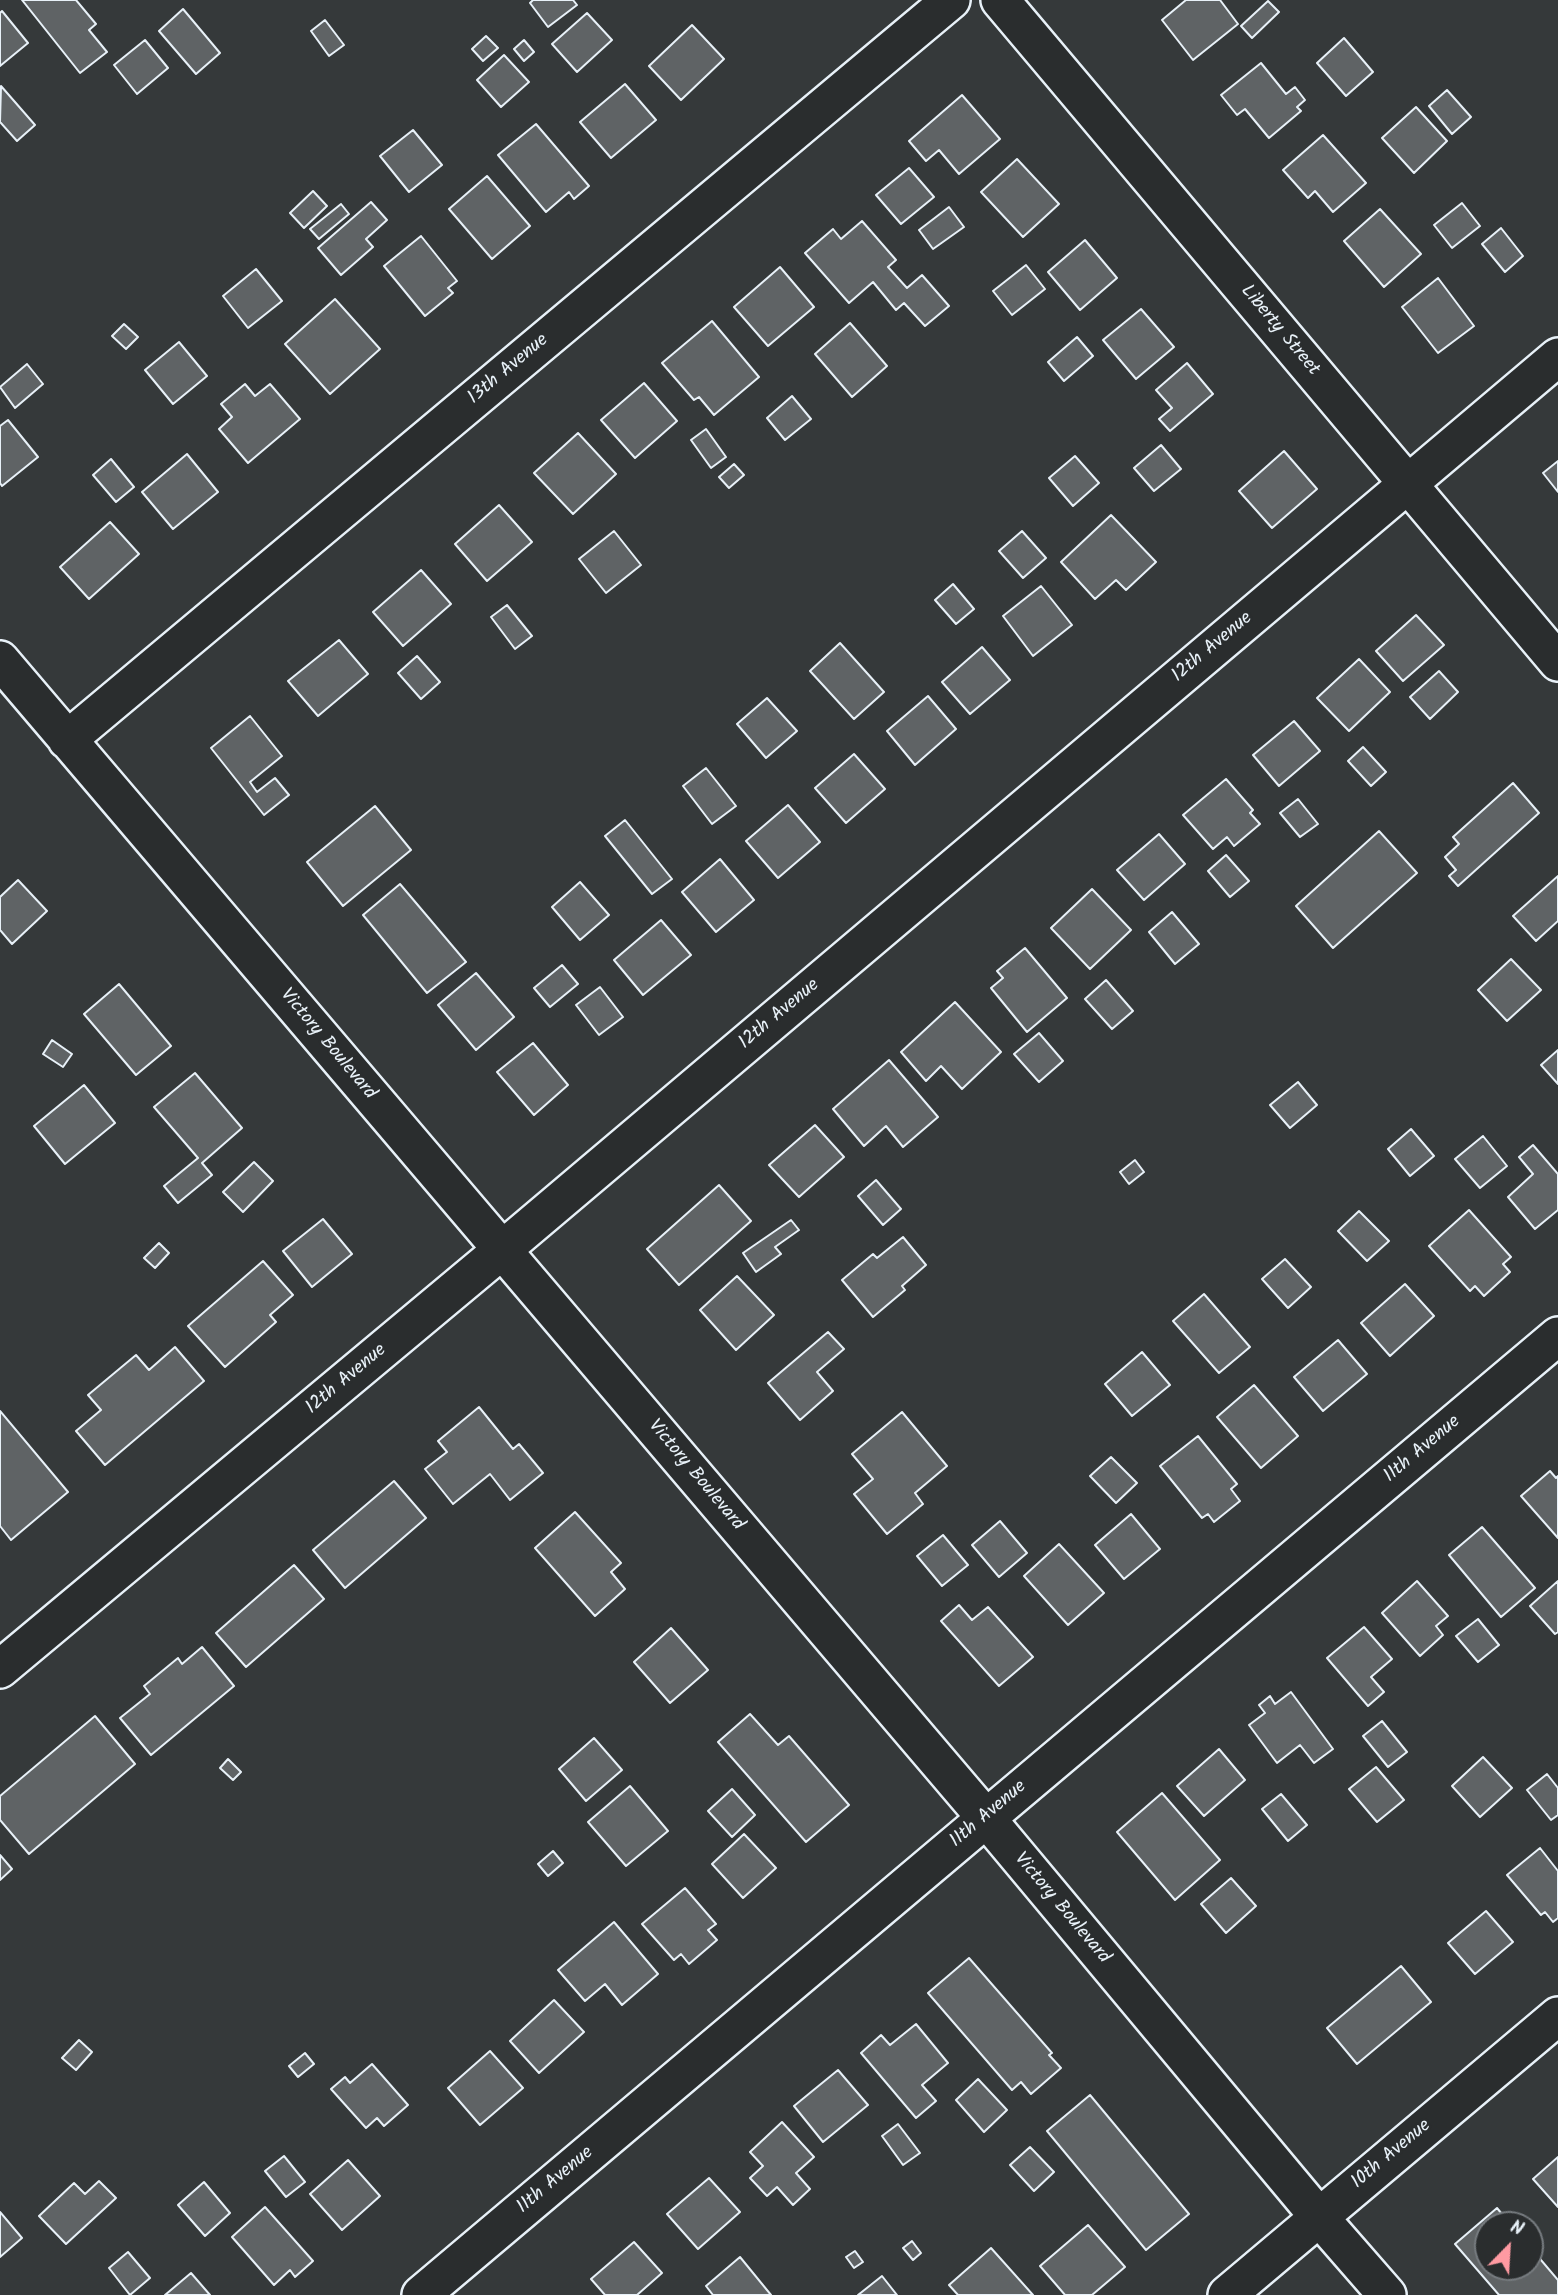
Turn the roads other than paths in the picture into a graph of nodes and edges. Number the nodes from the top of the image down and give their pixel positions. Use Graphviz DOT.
graph roads {
  1 [pos="951,0"];
  2 [pos="1000,0"];
  3 [pos="1558,357"];
  4 [pos="1408,484"];
  5 [pos="0,660"];
  6 [pos="1558,662"];
  7 [pos="67,740"];
  8 [pos="502,1250"];
  9 [pos="1558,1336"];
  10 [pos="1,1667"];
  11 [pos="986,1818"];
  12 [pos="1558,2016"];
  13 [pos="1319,2217"];
  14 [pos="422,2295"];
  15 [pos="1227,2295"];
  16 [pos="1387,2295"];
  1 -- 7 [label="street, 13th Avenue"];
  2 -- 4 [label="street, Liberty Street"];
  3 -- 4 [label="street, 12th Avenue"];
  4 -- 6 [label="street, Liberty Street"];
  4 -- 8 [label="street, 12th Avenue"];
  5 -- 7 [label="street, Victory Boulevard"];
  7 -- 8 [label="street, Victory Boulevard"];
  8 -- 10 [label="street, 12th Avenue"];
  8 -- 11 [label="street, Victory Boulevard"];
  9 -- 11 [label="street, 11th Avenue"];
  11 -- 13 [label="street, Victory Boulevard"];
  11 -- 14 [label="street, 11th Avenue"];
  12 -- 13 [label="street, 10th Avenue"];
  13 -- 15 [label="street, 10th Avenue"];
  13 -- 16 [label="street, Victory Boulevard"];
}
